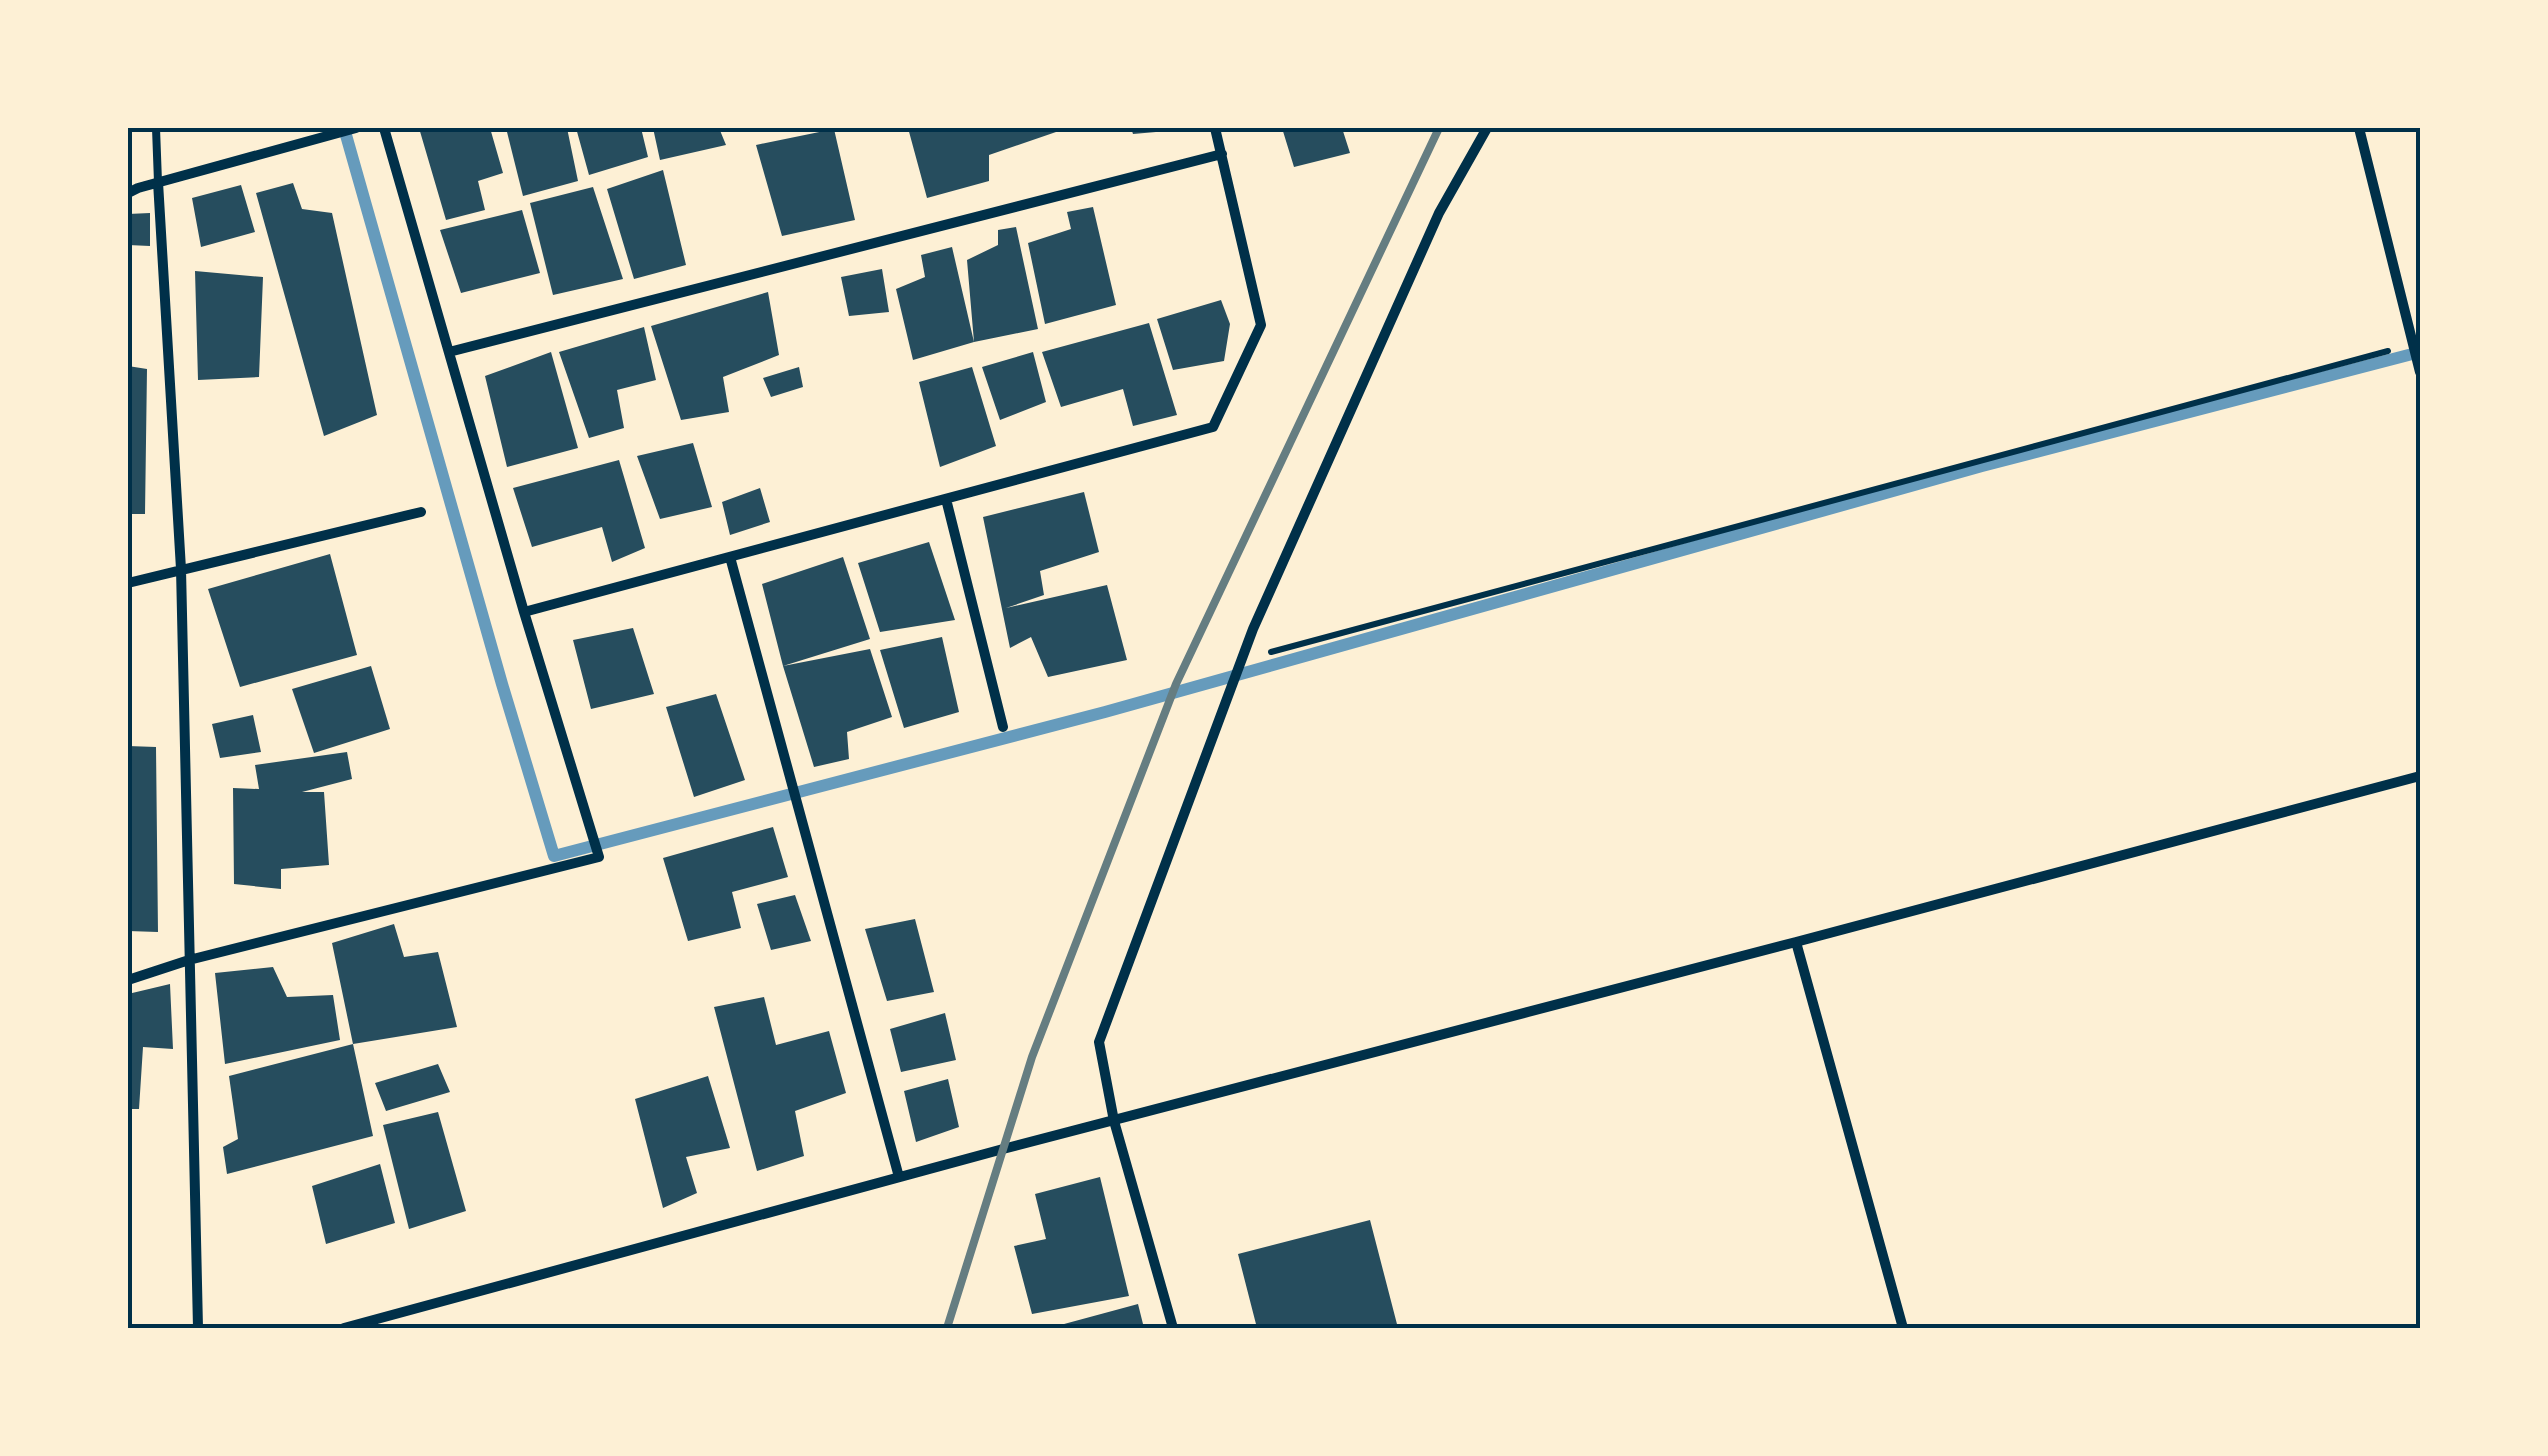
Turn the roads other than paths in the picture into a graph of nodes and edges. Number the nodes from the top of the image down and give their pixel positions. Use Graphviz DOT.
graph roads {
  1 [pos="156,128"];
  2 [pos="356,128"];
  3 [pos="384,128"];
  4 [pos="1215,128"];
  5 [pos="1486,128"];
  6 [pos="2359,128"];
  7 [pos="1222,154"];
  8 [pos="158,182"];
  9 [pos="128,194"];
  10 [pos="449,352"];
  11 [pos="2420,372"];
  12 [pos="946,499"];
  13 [pos="421,512"];
  14 [pos="730,557"];
  15 [pos="181,569"];
  16 [pos="128,583"];
  17 [pos="524,612"];
  18 [pos="1004,726"];
  19 [pos="2420,776"];
  20 [pos="1796,942"];
  21 [pos="189,960"];
  22 [pos="128,980"];
  23 [pos="1114,1122"];
  24 [pos="899,1177"];
  25 [pos="198,1328"];
  26 [pos="344,1328"];
  27 [pos="1173,1328"];
  28 [pos="1903,1328"];
  1 -- 8 [label="lane"];
  2 -- 8 [label="street"];
  3 -- 10 [label="street"];
  4 -- 7 [label="street"];
  5 -- 23 [label="street"];
  6 -- 11 [label="street"];
  7 -- 10 [label="street"];
  7 -- 12 [label="street"];
  8 -- 9 [label="street"];
  8 -- 15 [label="street"];
  10 -- 17 [label="street"];
  12 -- 14 [label="street"];
  12 -- 18 [label="street"];
  13 -- 15 [label="street"];
  14 -- 17 [label="street"];
  14 -- 24 [label="street"];
  15 -- 16 [label="street"];
  15 -- 21 [label="street"];
  17 -- 21 [label="street"];
  19 -- 20 [label="street"];
  20 -- 23 [label="street"];
  20 -- 28 [label="street"];
  21 -- 22 [label="street"];
  21 -- 25 [label="street"];
  23 -- 24 [label="street"];
  23 -- 27 [label="street"];
  24 -- 26 [label="street"];
}
